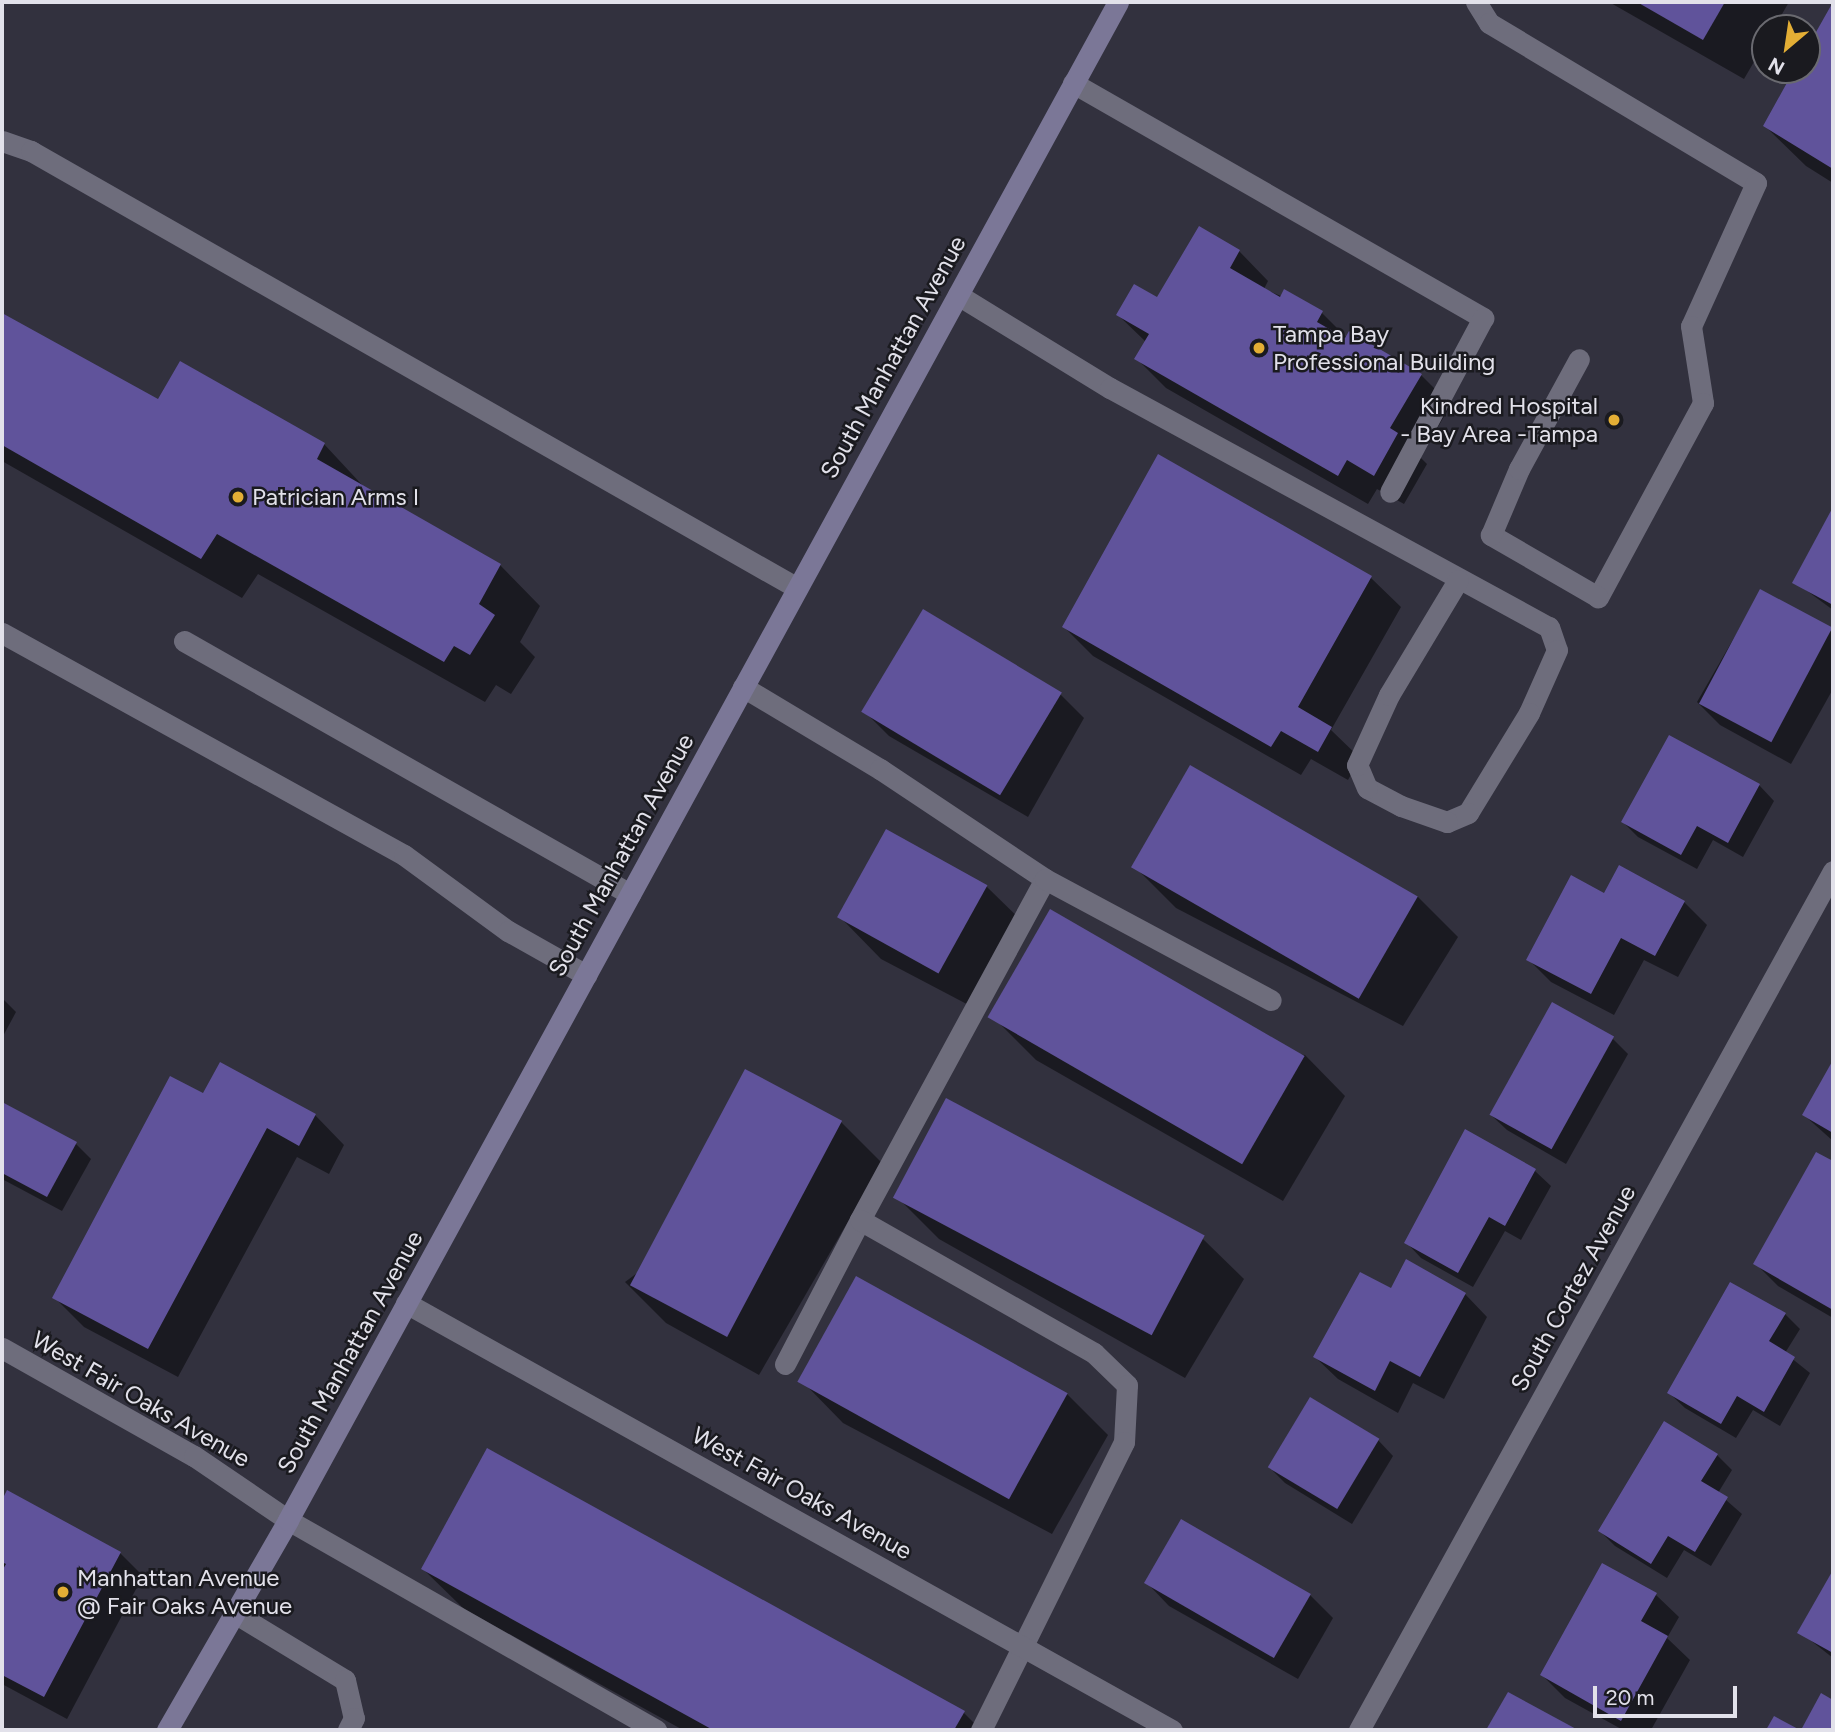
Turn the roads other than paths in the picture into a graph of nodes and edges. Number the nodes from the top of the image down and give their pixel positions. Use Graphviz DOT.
graph roads {
  1 [pos="1118,2"];
  2 [pos="1476,2"];
  3 [pos="1073,83"];
  4 [pos="2,141"];
  5 [pos="958,295"];
  6 [pos="1579,359"];
  7 [pos="1390,492"];
  8 [pos="1458,580"];
  9 [pos="797,588"];
  10 [pos="2,633"];
  11 [pos="184,641"];
  12 [pos="743,687"];
  13 [pos="1833,871"];
  14 [pos="1045,879"];
  15 [pos="629,894"];
  16 [pos="586,975"];
  17 [pos="1271,1000"];
  18 [pos="860,1220"];
  19 [pos="406,1303"];
  20 [pos="2,1348"];
  21 [pos="785,1364"];
  22 [pos="288,1520"];
  23 [pos="233,1612"];
  24 [pos="1026,1647"];
  25 [pos="167,1730"];
  26 [pos="348,1730"];
  27 [pos="656,1730"];
  28 [pos="981,1730"];
  29 [pos="1172,1730"];
  30 [pos="1359,1730"];
  1 -- 3 [label="main road, South Manhattan Avenue"];
  2 -- 6 [label="street"];
  3 -- 5 [label="main road, South Manhattan Avenue"];
  3 -- 7 [label="street"];
  4 -- 9 [label="street"];
  5 -- 8 [label="street"];
  5 -- 9 [label="main road, South Manhattan Avenue"];
  8 -- 8 [label="street"];
  9 -- 12 [label="main road, South Manhattan Avenue"];
  10 -- 16 [label="street"];
  11 -- 15 [label="street"];
  12 -- 14 [label="street"];
  12 -- 15 [label="main road, South Manhattan Avenue"];
  13 -- 30 [label="street, South Cortez Avenue"];
  14 -- 17 [label="street"];
  14 -- 18 [label="street"];
  15 -- 16 [label="main road, South Manhattan Avenue"];
  16 -- 19 [label="main road, South Manhattan Avenue"];
  18 -- 21 [label="street"];
  18 -- 24 [label="street"];
  19 -- 22 [label="main road, South Manhattan Avenue"];
  19 -- 24 [label="street, West Fair Oaks Avenue"];
  20 -- 22 [label="street, West Fair Oaks Avenue"];
  22 -- 23 [label="main road, South Manhattan Avenue"];
  22 -- 27 [label="street, West Fair Oaks Avenue"];
  23 -- 25 [label="main road, South Manhattan Avenue"];
  23 -- 26 [label="street"];
  24 -- 28 [label="street"];
  24 -- 29 [label="street, West Fair Oaks Avenue"];
}
